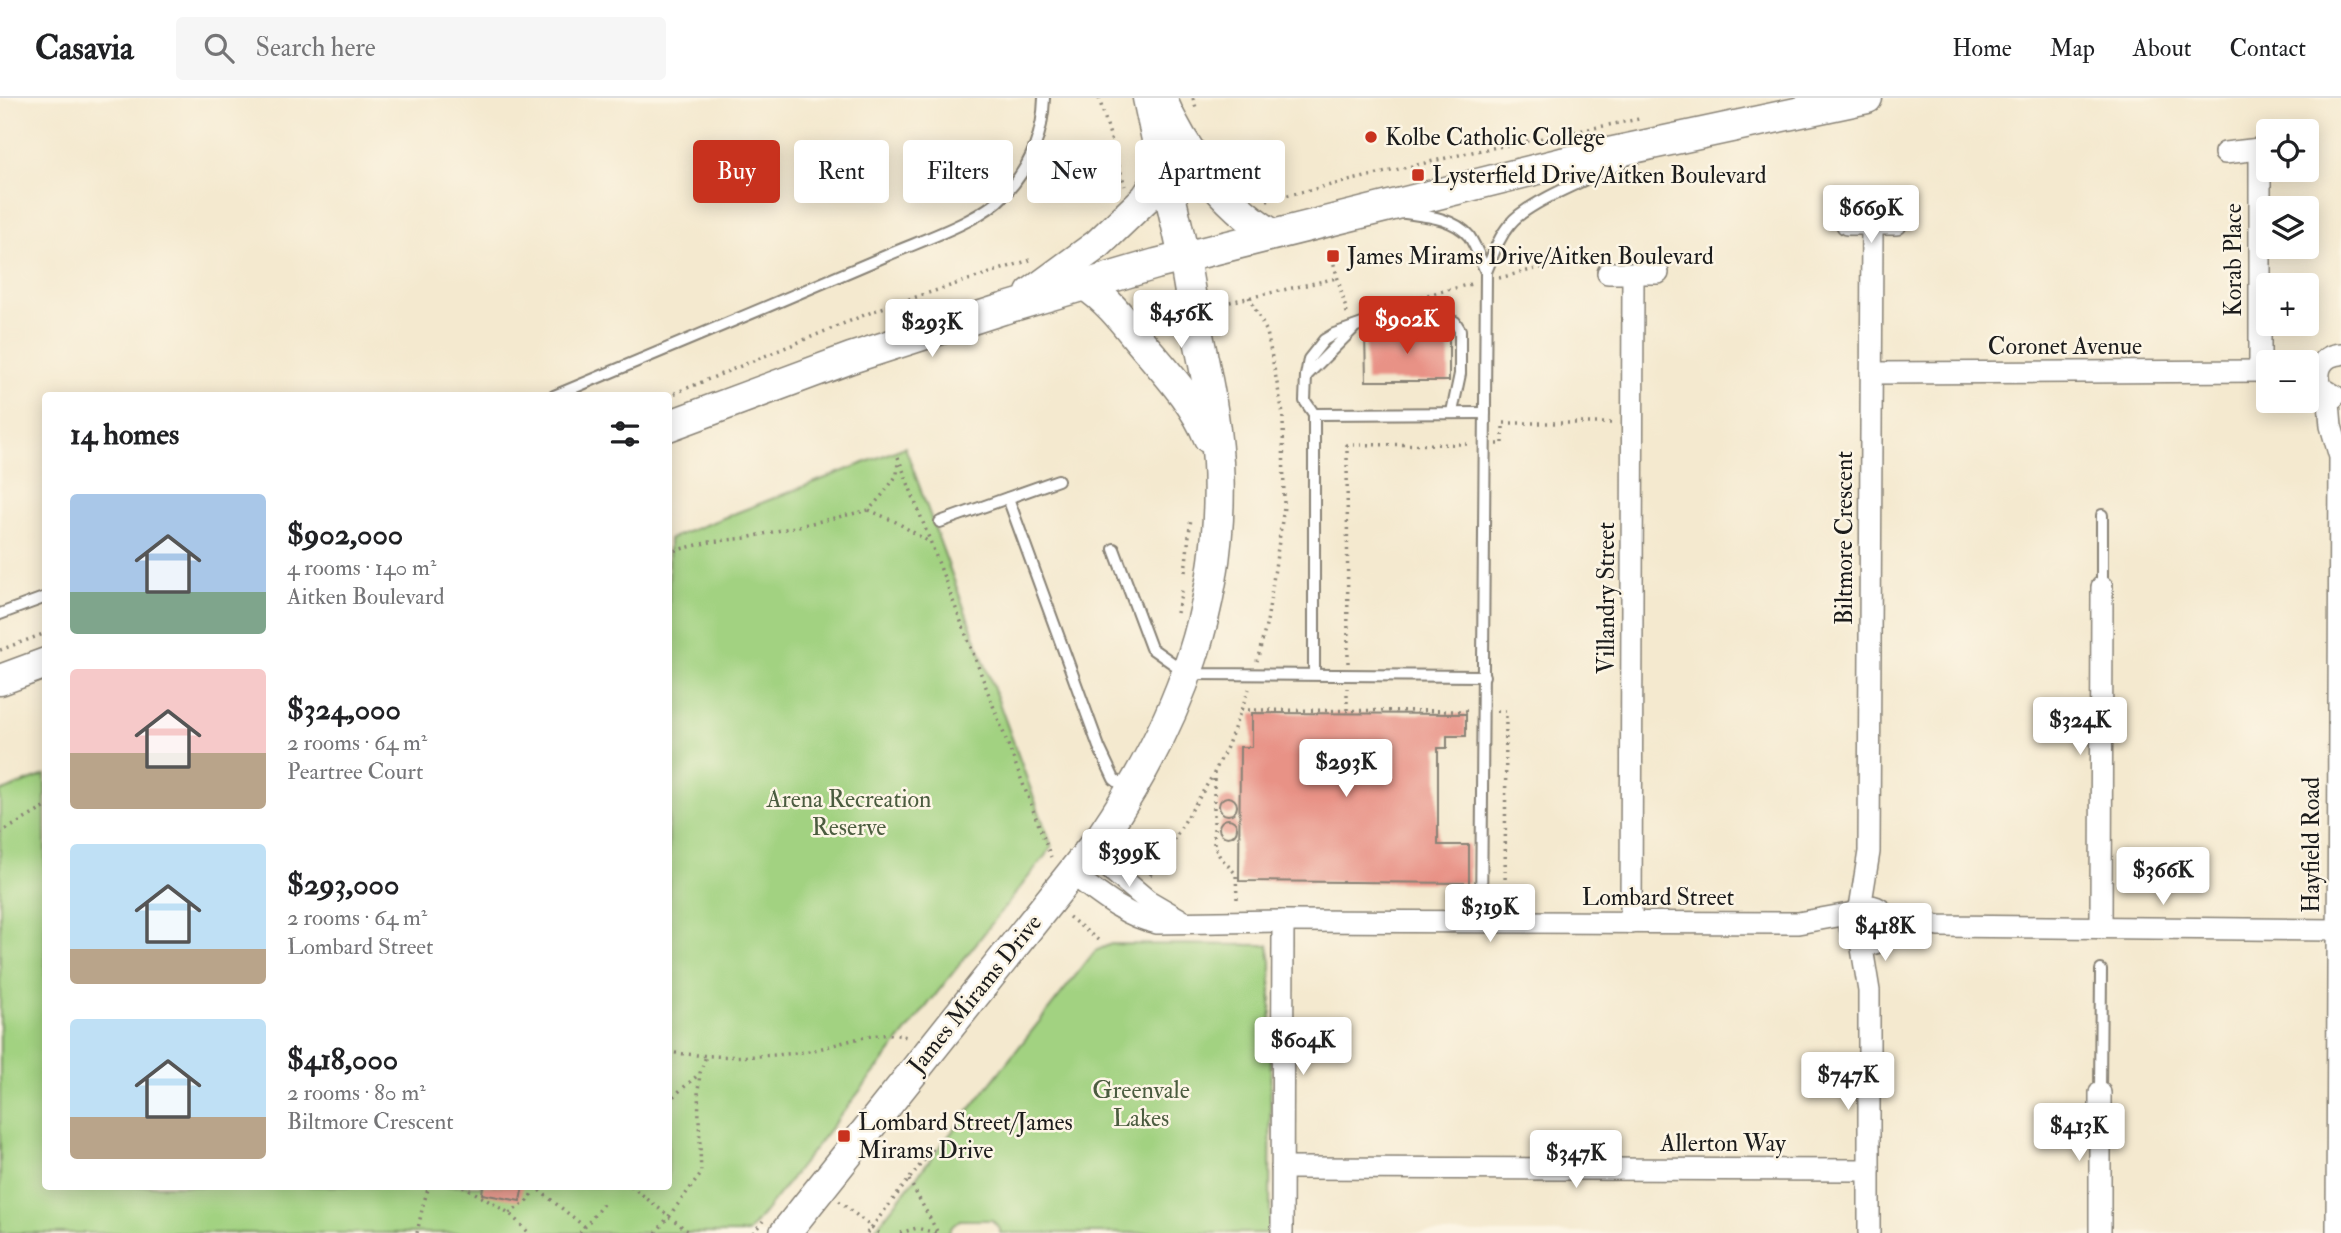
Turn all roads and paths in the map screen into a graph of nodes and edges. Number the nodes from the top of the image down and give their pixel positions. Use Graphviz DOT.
graph roads {
  1 [pos="1044,98"];
  2 [pos="1099,98"];
  3 [pos="1148,98"];
  4 [pos="1161,98"];
  5 [pos="1193,98"];
  6 [pos="1867,98"];
  7 [pos="1650,117"];
  8 [pos="1199,118"];
  9 [pos="1157,140"];
  10 [pos="1668,141"];
  11 [pos="2256,149"];
  12 [pos="2225,153"];
  13 [pos="2264,182"];
  14 [pos="1126,192"];
  15 [pos="1285,196"];
  16 [pos="1141,203"];
  17 [pos="1171,203"];
  18 [pos="1377,209"];
  19 [pos="1847,224"];
  20 [pos="1872,224"];
  21 [pos="1896,224"];
  22 [pos="1272,234"];
  23 [pos="1184,257"];
  24 [pos="1332,257"];
  25 [pos="1036,259"];
  26 [pos="1486,272"];
  27 [pos="1608,273"];
  28 [pos="1633,273"];
  29 [pos="1658,273"];
  30 [pos="1337,278"];
  31 [pos="1085,285"];
  32 [pos="1249,297"];
  33 [pos="1003,309"];
  34 [pos="1193,310"];
  35 [pos="1347,315"];
  36 [pos="2265,350"];
  37 [pos="2324,360"];
  38 [pos="1871,373"];
  39 [pos="2256,373"];
  40 [pos="2324,390"];
  41 [pos="564,392"];
  42 [pos="672,394"];
  43 [pos="1452,412"];
  44 [pos="1485,413"];
  45 [pos="1314,414"];
  46 [pos="672,424"];
  47 [pos="1611,437"];
  48 [pos="1486,444"];
  49 [pos="2340,455"];
  50 [pos="1218,462"];
  51 [pos="1058,480"];
  52 [pos="1008,498"];
  53 [pos="1192,504"];
  54 [pos="869,510"];
  55 [pos="2102,515"];
  56 [pos="940,522"];
  57 [pos="930,543"];
  58 [pos="1115,549"];
  59 [pos="672,551"];
  60 [pos="1185,574"];
  61 [pos="1183,586"];
  62 [pos="2102,587"];
  63 [pos="42,598"];
  64 [pos="0,614"];
  65 [pos="1175,622"];
  66 [pos="42,634"];
  67 [pos="0,650"];
  68 [pos="42,664"];
  69 [pos="1188,674"];
  70 [pos="1254,674"];
  71 [pos="1314,674"];
  72 [pos="1348,675"];
  73 [pos="1484,676"];
  74 [pos="0,680"];
  75 [pos="1241,710"];
  76 [pos="1347,710"];
  77 [pos="1484,711"];
  78 [pos="1214,774"];
  79 [pos="1130,792"];
  80 [pos="42,809"];
  81 [pos="0,833"];
  82 [pos="1063,859"];
  83 [pos="1137,892"];
  84 [pos="1237,899"];
  85 [pos="1518,900"];
  86 [pos="1183,921"];
  87 [pos="1283,921"];
  88 [pos="1481,923"];
  89 [pos="1631,923"];
  90 [pos="1870,925"];
  91 [pos="2101,928"];
  92 [pos="2337,930"];
  93 [pos="2101,970"];
  94 [pos="899,1047"];
  95 [pos="672,1052"];
  96 [pos="706,1056"];
  97 [pos="2339,1068"];
  98 [pos="700,1073"];
  99 [pos="2100,1093"];
  100 [pos="672,1098"];
  101 [pos="936,1146"];
  102 [pos="1282,1168"];
  103 [pos="1869,1170"];
  104 [pos="909,1180"];
  105 [pos="428,1190"];
  106 [pos="470,1190"];
  107 [pos="534,1190"];
  108 [pos="539,1190"];
  109 [pos="636,1190"];
  110 [pos="830,1193"];
  111 [pos="603,1204"];
  112 [pos="509,1213"];
  113 [pos="669,1217"];
  114 [pos="777,1223"];
  115 [pos="584,1227"];
  116 [pos="872,1227"];
  117 [pos="417,1233"];
  118 [pos="529,1233"];
  119 [pos="580,1233"];
  120 [pos="656,1233"];
  121 [pos="690,1233"];
  122 [pos="753,1233"];
  123 [pos="867,1233"];
  124 [pos="879,1233"];
  125 [pos="900,1233"];
  126 [pos="937,1233"];
  127 [pos="1282,1233"];
  128 [pos="1869,1233"];
  129 [pos="2100,1233"];
  130 [pos="2337,1233"];
  1 -- 41 [label="lane"];
  2 -- 14 [label="path"];
  3 -- 9 [label="street, James Mirams Drive"];
  4 -- 22 [label="street"];
  5 -- 8 [label="path"];
  6 -- 10 [label="street"];
  7 -- 15 [label="path"];
  10 -- 18 [label="street"];
  10 -- 26 [label="lane"];
  11 -- 12 [label="street, Korab Place"];
  13 -- 36 [label="street, Korab Place"];
  16 -- 33 [label="street"];
  17 -- 23 [label="street, James Mirams Drive"];
  18 -- 22 [label="street"];
  18 -- 26 [label="lane"];
  19 -- 20 [label="street"];
  20 -- 21 [label="street"];
  20 -- 38 [label="street, Biltmore Crescent"];
  22 -- 23 [label="street"];
  23 -- 31 [label="street"];
  23 -- 34 [label="street, James Mirams Drive"];
  24 -- 30 [label="path"];
  25 -- 42 [label="path"];
  26 -- 44 [label="lane"];
  27 -- 28 [label="street"];
  28 -- 29 [label="street"];
  28 -- 89 [label="street, Villandry Street"];
  30 -- 32 [label="path"];
  30 -- 35 [label="path"];
  31 -- 33 [label="street"];
  31 -- 50 [label="street"];
  32 -- 34 [label="path"];
  32 -- 70 [label="path"];
  33 -- 46 [label="street"];
  34 -- 50 [label="street, James Mirams Drive"];
  37 -- 40 [label="street, Hayfield Road"];
  38 -- 39 [label="street, Coronet Avenue"];
  38 -- 90 [label="street, Biltmore Crescent"];
  40 -- 49 [label="street, Hayfield Road"];
  43 -- 44 [label="lane"];
  43 -- 45 [label="lane"];
  43 -- 45 [label="lane"];
  44 -- 48 [label="lane"];
  45 -- 71 [label="lane"];
  47 -- 48 [label="path"];
  48 -- 72 [label="path"];
  48 -- 73 [label="lane"];
  49 -- 92 [label="street, Hayfield Road"];
  50 -- 69 [label="street, James Mirams Drive"];
  51 -- 52 [label="lane"];
  52 -- 56 [label="lane"];
  52 -- 79 [label="lane"];
  53 -- 60 [label="path"];
  54 -- 57 [label="path"];
  54 -- 57 [label="path"];
  54 -- 59 [label="path"];
  55 -- 62 [label="lane"];
  57 -- 82 [label="path"];
  58 -- 69 [label="lane"];
  61 -- 65 [label="path"];
  62 -- 91 [label="street"];
  63 -- 64 [label="lane"];
  66 -- 67 [label="path"];
  68 -- 74 [label="street"];
  69 -- 70 [label="lane"];
  69 -- 79 [label="street, James Mirams Drive"];
  70 -- 71 [label="lane"];
  70 -- 75 [label="path"];
  71 -- 72 [label="lane"];
  72 -- 73 [label="lane"];
  72 -- 76 [label="path"];
  73 -- 77 [label="lane"];
  75 -- 76 [label="path"];
  75 -- 78 [label="path"];
  76 -- 77 [label="path"];
  77 -- 85 [label="path"];
  77 -- 88 [label="lane"];
  78 -- 83 [label="path"];
  78 -- 84 [label="path"];
  79 -- 82 [label="street, James Mirams Drive"];
  80 -- 81 [label="path"];
  82 -- 83 [label="street"];
  82 -- 86 [label="street, Lombard Street"];
  82 -- 114 [label="street, James Mirams Drive"];
  83 -- 86 [label="street"];
  86 -- 87 [label="street, Lombard Street"];
  87 -- 88 [label="street, Lombard Street"];
  87 -- 102 [label="street"];
  88 -- 89 [label="street, Lombard Street"];
  89 -- 90 [label="street, Lombard Street"];
  90 -- 91 [label="street, Lombard Street"];
  90 -- 103 [label="street, Biltmore Crescent"];
  91 -- 92 [label="street, Lombard Street"];
  92 -- 97 [label="street, Hayfield Road"];
  93 -- 99 [label="lane"];
  94 -- 96 [label="path"];
  95 -- 96 [label="path"];
  96 -- 98 [label="path"];
  97 -- 130 [label="street, Hayfield Road"];
  98 -- 100 [label="path"];
  98 -- 113 [label="path"];
  99 -- 129 [label="street"];
  101 -- 104 [label="path"];
  102 -- 103 [label="street, Allerton Way"];
  102 -- 127 [label="street"];
  103 -- 128 [label="street, Biltmore Crescent"];
  104 -- 116 [label="path"];
  104 -- 126 [label="path"];
  105 -- 117 [label="path"];
  106 -- 112 [label="path"];
  107 -- 112 [label="path"];
  108 -- 115 [label="path"];
  109 -- 113 [label="path"];
  110 -- 116 [label="path"];
  111 -- 115 [label="path"];
  112 -- 118 [label="path"];
  113 -- 120 [label="path"];
  113 -- 121 [label="path"];
  114 -- 122 [label="path"];
  115 -- 119 [label="path"];
  116 -- 123 [label="path"];
  116 -- 124 [label="path"];
  125 -- 126 [label="path"];
}
